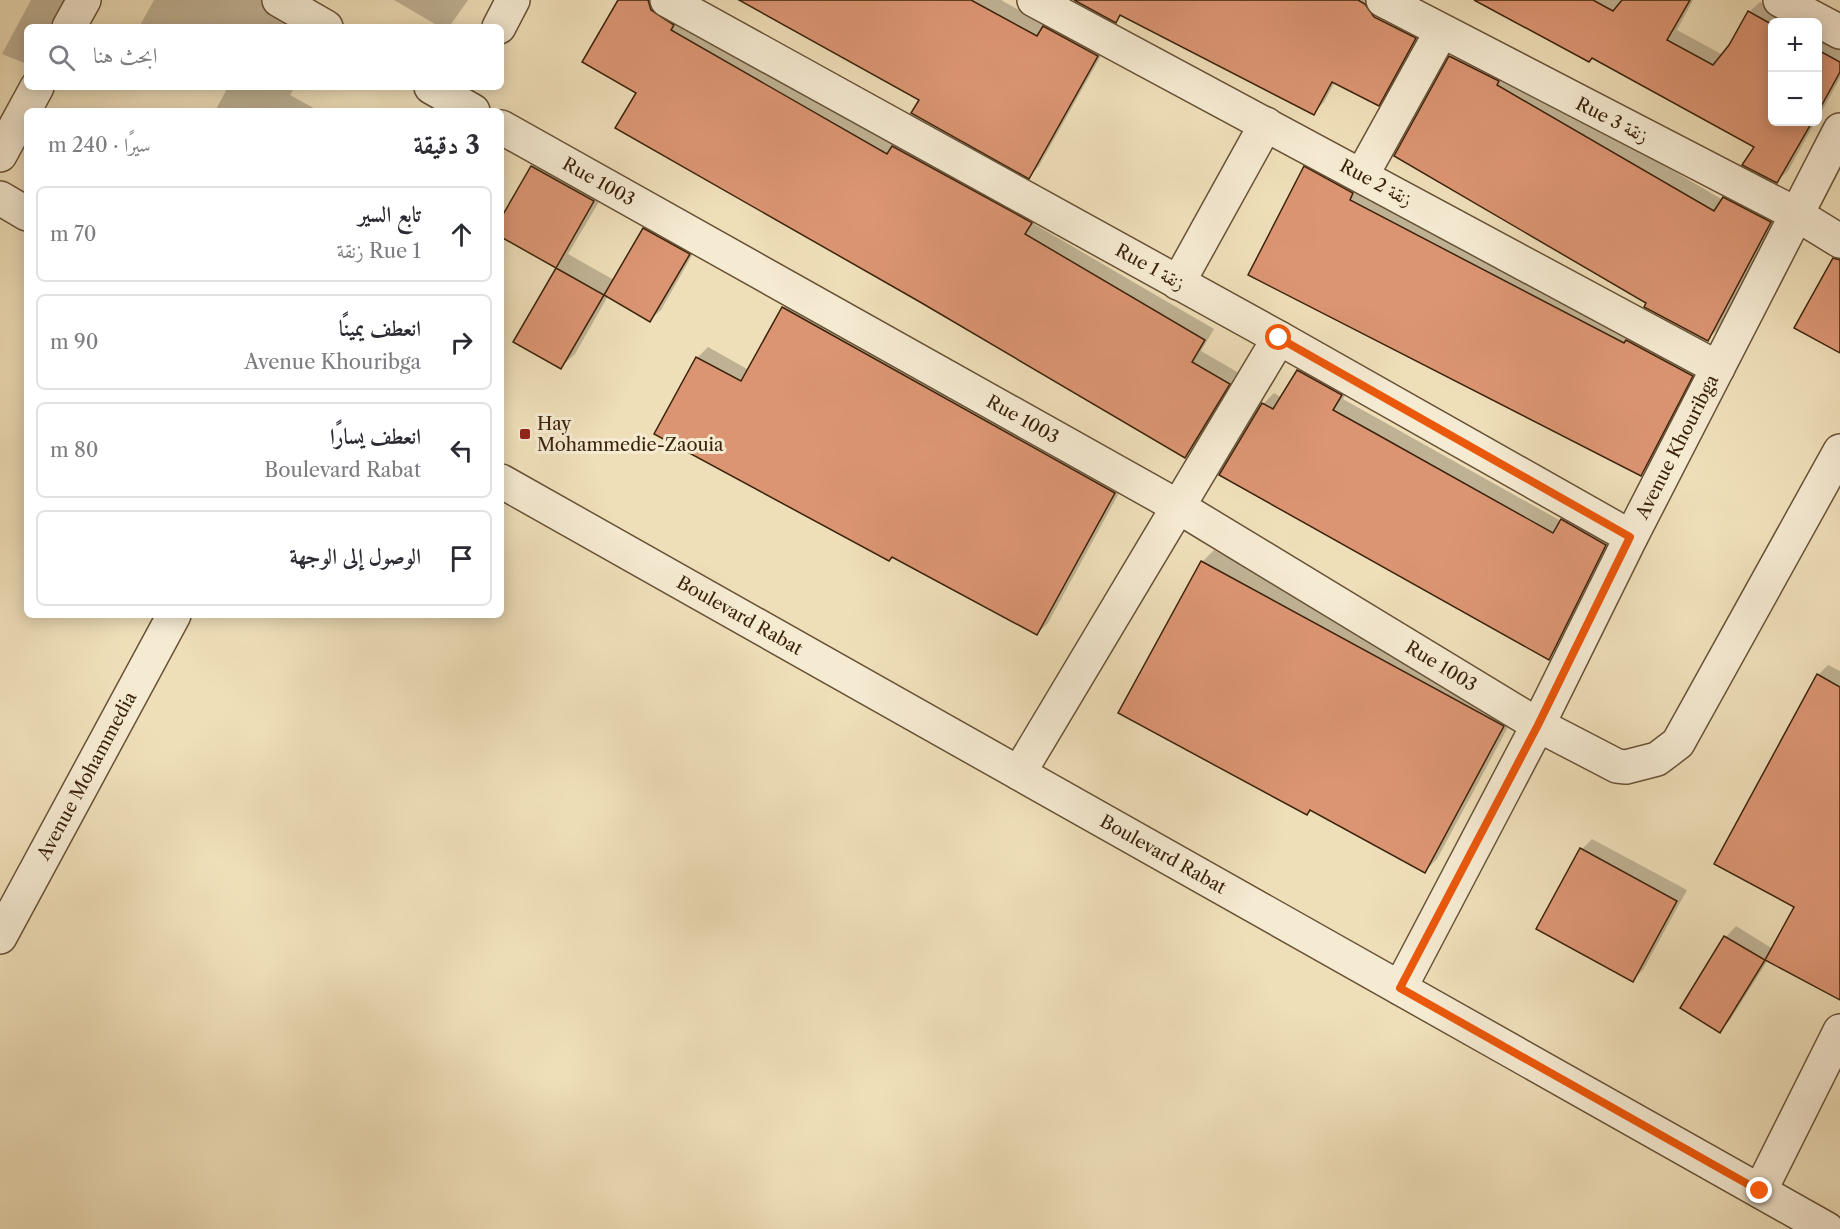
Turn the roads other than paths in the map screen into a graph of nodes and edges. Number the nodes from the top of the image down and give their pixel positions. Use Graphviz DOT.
graph roads {
  1 [pos="84,0"];
  2 [pos="279,0"];
  3 [pos="513,0"];
  4 [pos="667,0"];
  5 [pos="1034,0"];
  6 [pos="1383,0"];
  7 [pos="1780,0"];
  8 [pos="71,24"];
  9 [pos="321,24"];
  10 [pos="501,24"];
  11 [pos="1441,32"];
  12 [pos="1840,32"];
  13 [pos="35,90"];
  14 [pos="437,90"];
  15 [pos="463,103"];
  16 [pos="26,108"];
  17 [pos="24,111"];
  18 [pos="1266,124"];
  19 [pos="504,129"];
  20 [pos="1840,130"];
  21 [pos="0,155"];
  22 [pos="1362,176"];
  23 [pos="0,198"];
  24 [pos="24,212"];
  25 [pos="1796,214"];
  26 [pos="1840,240"];
  27 [pos="1178,282"];
  28 [pos="1279,338"];
  29 [pos="1718,368"];
  30 [pos="1840,451"];
  31 [pos="504,483"];
  32 [pos="1177,506"];
  33 [pos="1630,537"];
  34 [pos="172,618"];
  35 [pos="1538,725"];
  36 [pos="1019,773"];
  37 [pos="0,937"];
  38 [pos="1400,988"];
  39 [pos="1840,1031"];
  40 [pos="1760,1191"];
  41 [pos="1827,1229"];
  1 -- 8 [label="street"];
  2 -- 9 [label="street"];
  3 -- 10 [label="street"];
  4 -- 27 [label="street, Rue 1 زنقة"];
  5 -- 18 [label="street, Rue 2 زنقة"];
  6 -- 11 [label="street, Rue 3 زنقة"];
  7 -- 12 [label="street"];
  11 -- 22 [label="street"];
  11 -- 25 [label="street, Rue 3 زنقة"];
  13 -- 16 [label="street"];
  14 -- 15 [label="street"];
  17 -- 21 [label="street"];
  18 -- 22 [label="street, Rue 2 زنقة"];
  18 -- 27 [label="street"];
  19 -- 32 [label="street, Rue 1003"];
  20 -- 25 [label="street, Avenue Khouribga"];
  22 -- 29 [label="street, Rue 2 زنقة"];
  23 -- 24 [label="street"];
  25 -- 26 [label="street, Rue 3 زنقة"];
  25 -- 29 [label="street, Avenue Khouribga"];
  27 -- 28 [label="street, Rue 1 زنقة"];
  28 -- 32 [label="street"];
  28 -- 33 [label="street, Rue 1 زنقة"];
  29 -- 33 [label="street, Avenue Khouribga"];
  30 -- 35 [label="street, Rue 1003"];
  31 -- 36 [label="street, Boulevard Rabat"];
  32 -- 35 [label="street, Rue 1003"];
  32 -- 36 [label="street"];
  33 -- 35 [label="street, Avenue Khouribga"];
  34 -- 37 [label="street, Avenue Mohammedia"];
  35 -- 38 [label="street, Avenue Khouribga"];
  36 -- 38 [label="street, Boulevard Rabat"];
  38 -- 40 [label="street, Boulevard Rabat"];
  39 -- 40 [label="street"];
  40 -- 41 [label="street, Boulevard Rabat"];
}
